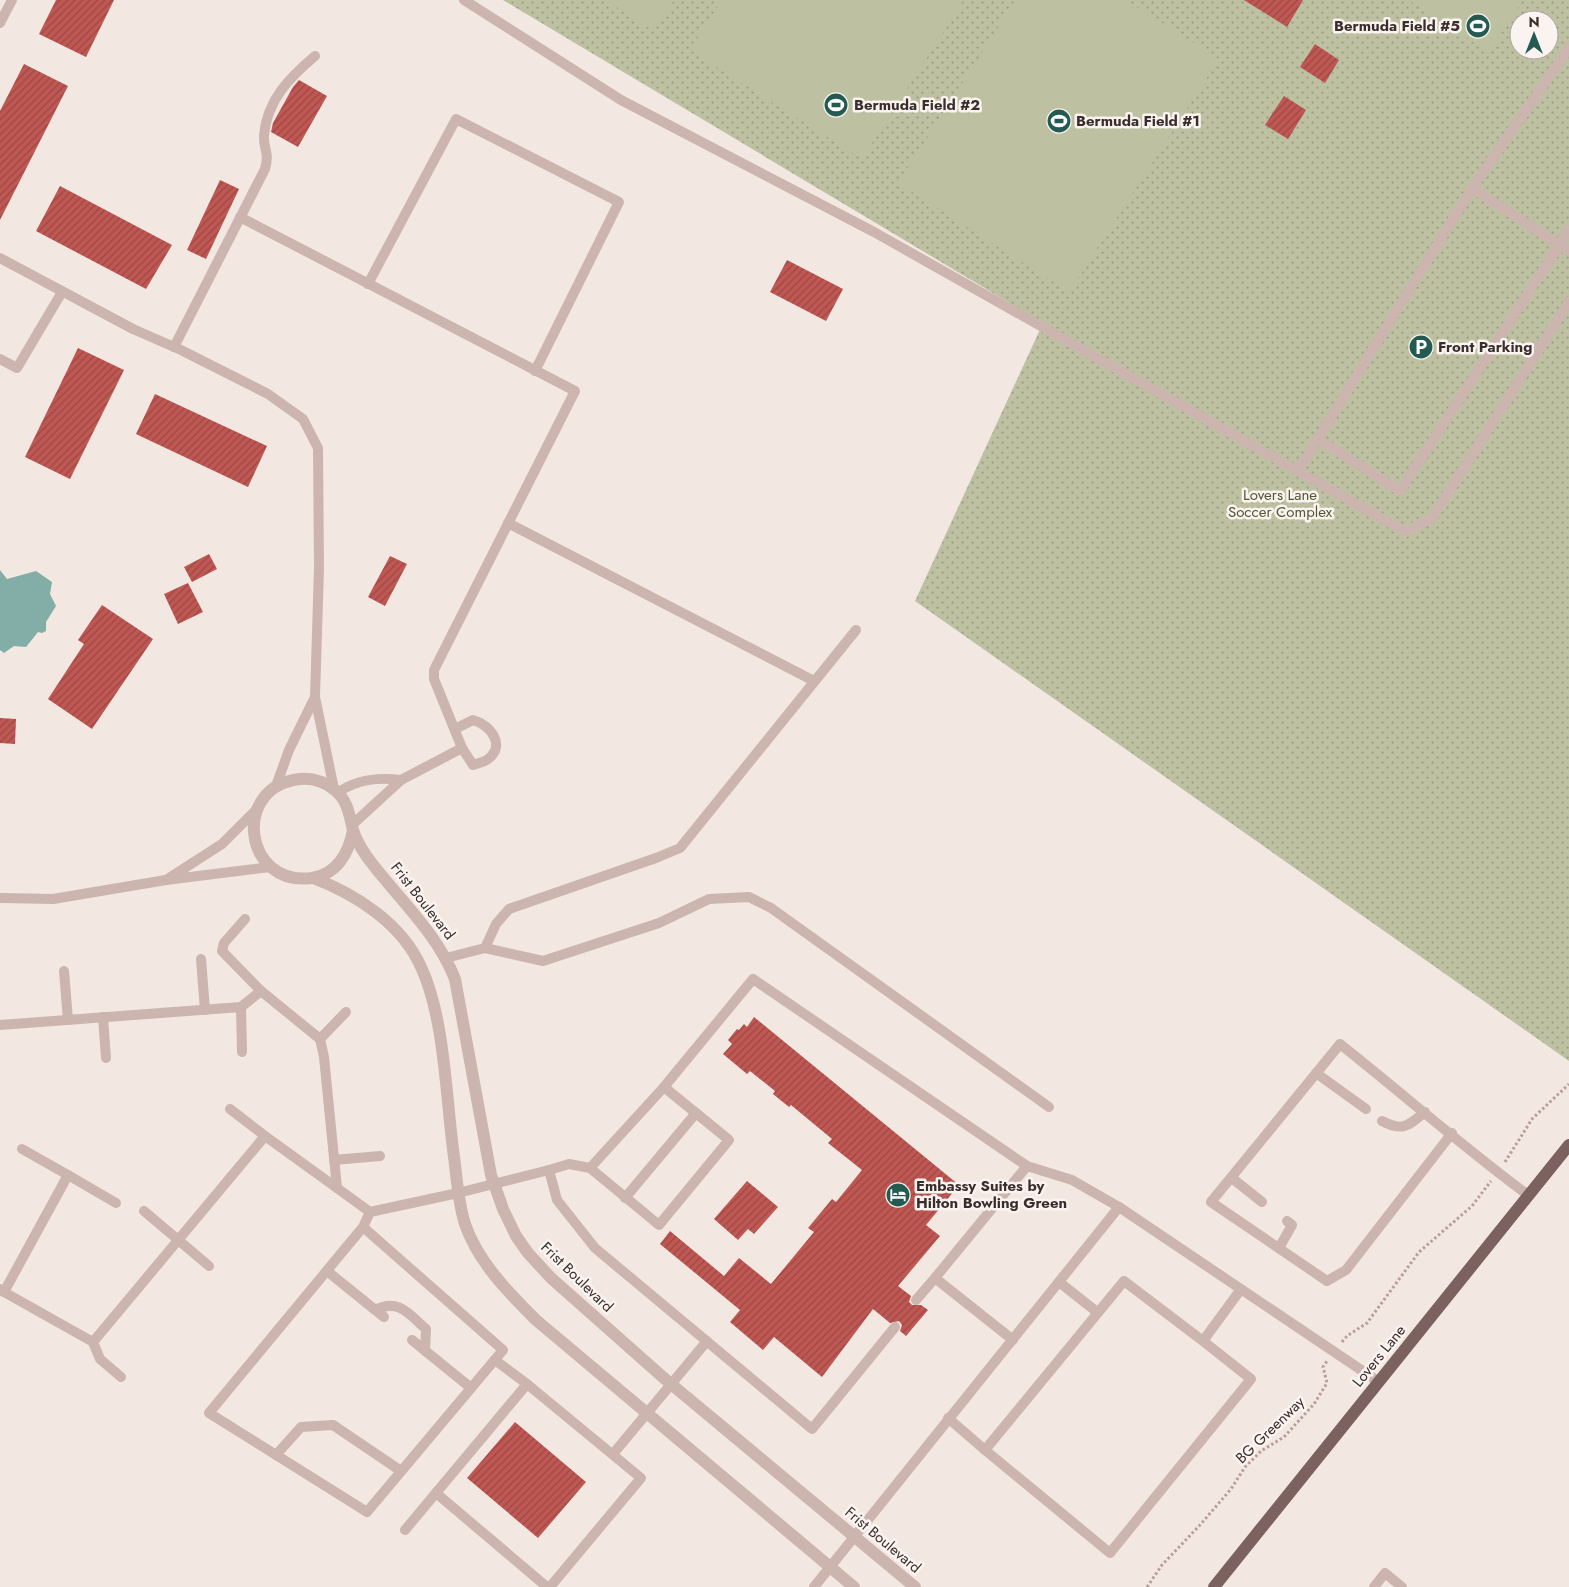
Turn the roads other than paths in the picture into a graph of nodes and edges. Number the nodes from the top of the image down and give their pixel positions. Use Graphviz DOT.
graph roads {
  1 [pos="12,0"];
  2 [pos="464,0"];
  3 [pos="0,23"];
  4 [pos="1569,48"];
  5 [pos="315,56"];
  6 [pos="1472,188"];
  7 [pos="240,217"];
  8 [pos="1569,230"];
  9 [pos="1559,245"];
  10 [pos="1569,251"];
  11 [pos="0,258"];
  12 [pos="368,284"];
  13 [pos="62,292"];
  14 [pos="1569,302"];
  15 [pos="174,347"];
  16 [pos="0,359"];
  17 [pos="535,370"];
  18 [pos="1318,439"];
  19 [pos="1298,471"];
  20 [pos="508,523"];
  21 [pos="856,630"];
  22 [pos="814,682"];
  23 [pos="315,697"];
  24 [pos="455,729"];
  25 [pos="462,748"];
  26 [pos="401,780"];
  27 [pos="276,786"];
  28 [pos="336,791"];
  29 [pos="256,810"];
  30 [pos="353,827"];
  31 [pos="270,866"];
  32 [pos="313,878"];
  33 [pos="166,880"];
  34 [pos="0,898"];
  35 [pos="245,918"];
  36 [pos="485,948"];
  37 [pos="446,958"];
  38 [pos="201,959"];
  39 [pos="64,971"];
  40 [pos="261,991"];
  41 [pos="241,1007"];
  42 [pos="205,1010"];
  43 [pos="346,1012"];
  44 [pos="103,1017"];
  45 [pos="68,1020"];
  46 [pos="0,1025"];
  47 [pos="320,1039"];
  48 [pos="242,1052"];
  49 [pos="106,1058"];
  50 [pos="1316,1072"];
  51 [pos="664,1088"];
  52 [pos="1049,1107"];
  53 [pos="230,1109"];
  54 [pos="1366,1109"];
  55 [pos="1425,1112"];
  56 [pos="696,1113"];
  57 [pos="1382,1121"];
  58 [pos="1452,1133"];
  59 [pos="265,1136"];
  60 [pos="1569,1145"];
  61 [pos="22,1149"];
  62 [pos="380,1156"];
  63 [pos="334,1160"];
  64 [pos="1027,1166"];
  65 [pos="590,1168"];
  66 [pos="550,1170"];
  67 [pos="68,1175"];
  68 [pos="1232,1178"];
  69 [pos="493,1183"];
  70 [pos="337,1188"];
  71 [pos="458,1193"];
  72 [pos="1528,1195"];
  73 [pos="625,1198"];
  74 [pos="1262,1202"];
  75 [pos="116,1203"];
  76 [pos="1119,1207"];
  77 [pos="144,1211"];
  78 [pos="370,1212"];
  79 [pos="1287,1221"];
  80 [pos="363,1227"];
  81 [pos="177,1241"];
  82 [pos="1280,1248"];
  83 [pos="209,1266"];
  84 [pos="327,1270"];
  85 [pos="935,1278"];
  86 [pos="1059,1282"];
  87 [pos="1241,1289"];
  88 [pos="2,1290"];
  89 [pos="916,1300"];
  90 [pos="375,1310"];
  91 [pos="1097,1312"];
  92 [pos="384,1317"];
  93 [pos="895,1327"];
  94 [pos="412,1340"];
  95 [pos="1013,1340"];
  96 [pos="707,1341"];
  97 [pos="1203,1341"];
  98 [pos="92,1342"];
  99 [pos="426,1351"];
  100 [pos="495,1360"];
  101 [pos="121,1377"];
  102 [pos="1379,1382"];
  103 [pos="527,1384"];
  104 [pos="672,1385"];
  105 [pos="471,1388"];
  106 [pos="648,1413"];
  107 [pos="948,1418"];
  108 [pos="985,1450"];
  109 [pos="613,1454"];
  110 [pos="276,1455"];
  111 [pos="401,1471"];
  112 [pos="436,1493"];
  113 [pos="405,1530"];
  114 [pos="854,1537"];
  115 [pos="830,1567"];
  116 [pos="549,1587"];
  117 [pos="814,1587"];
  118 [pos="854,1587"];
  119 [pos="915,1587"];
  120 [pos="1214,1587"];
  121 [pos="1374,1587"];
  122 [pos="1402,1587"];
  1 -- 3 [label="lane"];
  2 -- 19 [label="lane"];
  4 -- 6 [label="lane"];
  5 -- 7 [label="lane"];
  6 -- 9 [label="lane"];
  6 -- 18 [label="lane"];
  7 -- 12 [label="lane"];
  7 -- 15 [label="lane"];
  8 -- 9 [label="lane"];
  9 -- 10 [label="lane"];
  9 -- 18 [label="lane"];
  11 -- 13 [label="lane"];
  12 -- 17 [label="lane"];
  12 -- 17 [label="lane"];
  13 -- 15 [label="lane"];
  13 -- 16 [label="lane"];
  14 -- 19 [label="lane"];
  15 -- 23 [label="lane"];
  17 -- 20 [label="lane"];
  18 -- 19 [label="lane"];
  20 -- 22 [label="lane"];
  20 -- 24 [label="lane"];
  21 -- 22 [label="lane"];
  22 -- 36 [label="lane"];
  23 -- 27 [label="lane"];
  23 -- 28 [label="lane"];
  24 -- 25 [label="lane"];
  24 -- 25 [label="lane"];
  25 -- 26 [label="lane"];
  26 -- 28 [label="lane"];
  26 -- 30 [label="lane"];
  27 -- 28 [label="street"];
  27 -- 29 [label="street"];
  28 -- 30 [label="street, Frist Boulevard"];
  29 -- 31 [label="street"];
  29 -- 33 [label="lane"];
  30 -- 32 [label="street"];
  30 -- 37 [label="street, Frist Boulevard"];
  31 -- 32 [label="street"];
  31 -- 33 [label="lane"];
  32 -- 71 [label="street"];
  33 -- 34 [label="lane"];
  35 -- 40 [label="lane"];
  36 -- 37 [label="lane"];
  36 -- 52 [label="lane"];
  37 -- 69 [label="street, Frist Boulevard"];
  38 -- 42 [label="lane"];
  39 -- 45 [label="lane"];
  40 -- 41 [label="lane"];
  40 -- 47 [label="lane"];
  41 -- 42 [label="lane"];
  41 -- 48 [label="lane"];
  42 -- 44 [label="lane"];
  43 -- 47 [label="lane"];
  44 -- 45 [label="lane"];
  44 -- 49 [label="lane"];
  45 -- 46 [label="lane"];
  47 -- 63 [label="lane"];
  50 -- 54 [label="lane"];
  50 -- 55 [label="lane"];
  50 -- 68 [label="lane"];
  51 -- 56 [label="lane"];
  51 -- 64 [label="lane"];
  51 -- 65 [label="lane"];
  53 -- 59 [label="lane"];
  55 -- 57 [label="lane"];
  55 -- 58 [label="lane"];
  56 -- 73 [label="lane"];
  56 -- 73 [label="lane"];
  58 -- 72 [label="lane"];
  58 -- 82 [label="lane"];
  59 -- 70 [label="lane"];
  59 -- 81 [label="lane"];
  60 -- 72 [label="main road, Lovers Lane"];
  61 -- 67 [label="lane"];
  62 -- 63 [label="lane"];
  63 -- 70 [label="lane"];
  64 -- 76 [label="lane"];
  64 -- 85 [label="lane"];
  65 -- 66 [label="lane"];
  65 -- 73 [label="lane"];
  66 -- 69 [label="lane"];
  66 -- 96 [label="lane"];
  67 -- 75 [label="lane"];
  67 -- 88 [label="lane"];
  68 -- 74 [label="lane"];
  68 -- 82 [label="lane"];
  69 -- 71 [label="lane"];
  69 -- 104 [label="street, Frist Boulevard"];
  70 -- 78 [label="lane"];
  71 -- 78 [label="lane"];
  71 -- 106 [label="street"];
  72 -- 102 [label="main road, Lovers Lane"];
  76 -- 86 [label="lane"];
  76 -- 87 [label="lane"];
  77 -- 81 [label="lane"];
  78 -- 80 [label="lane"];
  79 -- 82 [label="lane"];
  80 -- 84 [label="lane"];
  80 -- 100 [label="lane"];
  81 -- 83 [label="lane"];
  81 -- 98 [label="lane"];
  84 -- 90 [label="lane"];
  84 -- 110 [label="lane"];
  85 -- 89 [label="lane"];
  85 -- 95 [label="lane"];
  86 -- 91 [label="lane"];
  86 -- 95 [label="lane"];
  87 -- 97 [label="lane"];
  87 -- 102 [label="lane"];
  88 -- 98 [label="lane"];
  90 -- 92 [label="lane"];
  90 -- 99 [label="lane"];
  91 -- 97 [label="lane"];
  91 -- 108 [label="lane"];
  93 -- 96 [label="lane"];
  94 -- 99 [label="lane"];
  95 -- 107 [label="lane"];
  96 -- 104 [label="lane"];
  97 -- 108 [label="lane"];
  98 -- 101 [label="lane"];
  99 -- 105 [label="lane"];
  100 -- 103 [label="lane"];
  100 -- 105 [label="lane"];
  102 -- 120 [label="main road, Lovers Lane"];
  103 -- 109 [label="lane"];
  103 -- 112 [label="lane"];
  104 -- 106 [label="lane"];
  104 -- 114 [label="street, Frist Boulevard"];
  105 -- 111 [label="lane"];
  106 -- 109 [label="lane"];
  106 -- 115 [label="street"];
  107 -- 108 [label="lane"];
  107 -- 114 [label="lane"];
  109 -- 116 [label="lane"];
  110 -- 111 [label="lane"];
  110 -- 111 [label="lane"];
  112 -- 113 [label="lane"];
  112 -- 116 [label="lane"];
  114 -- 115 [label="lane"];
  114 -- 119 [label="street, Frist Boulevard"];
  115 -- 117 [label="lane"];
  115 -- 118 [label="street"];
  121 -- 122 [label="lane"];
}
